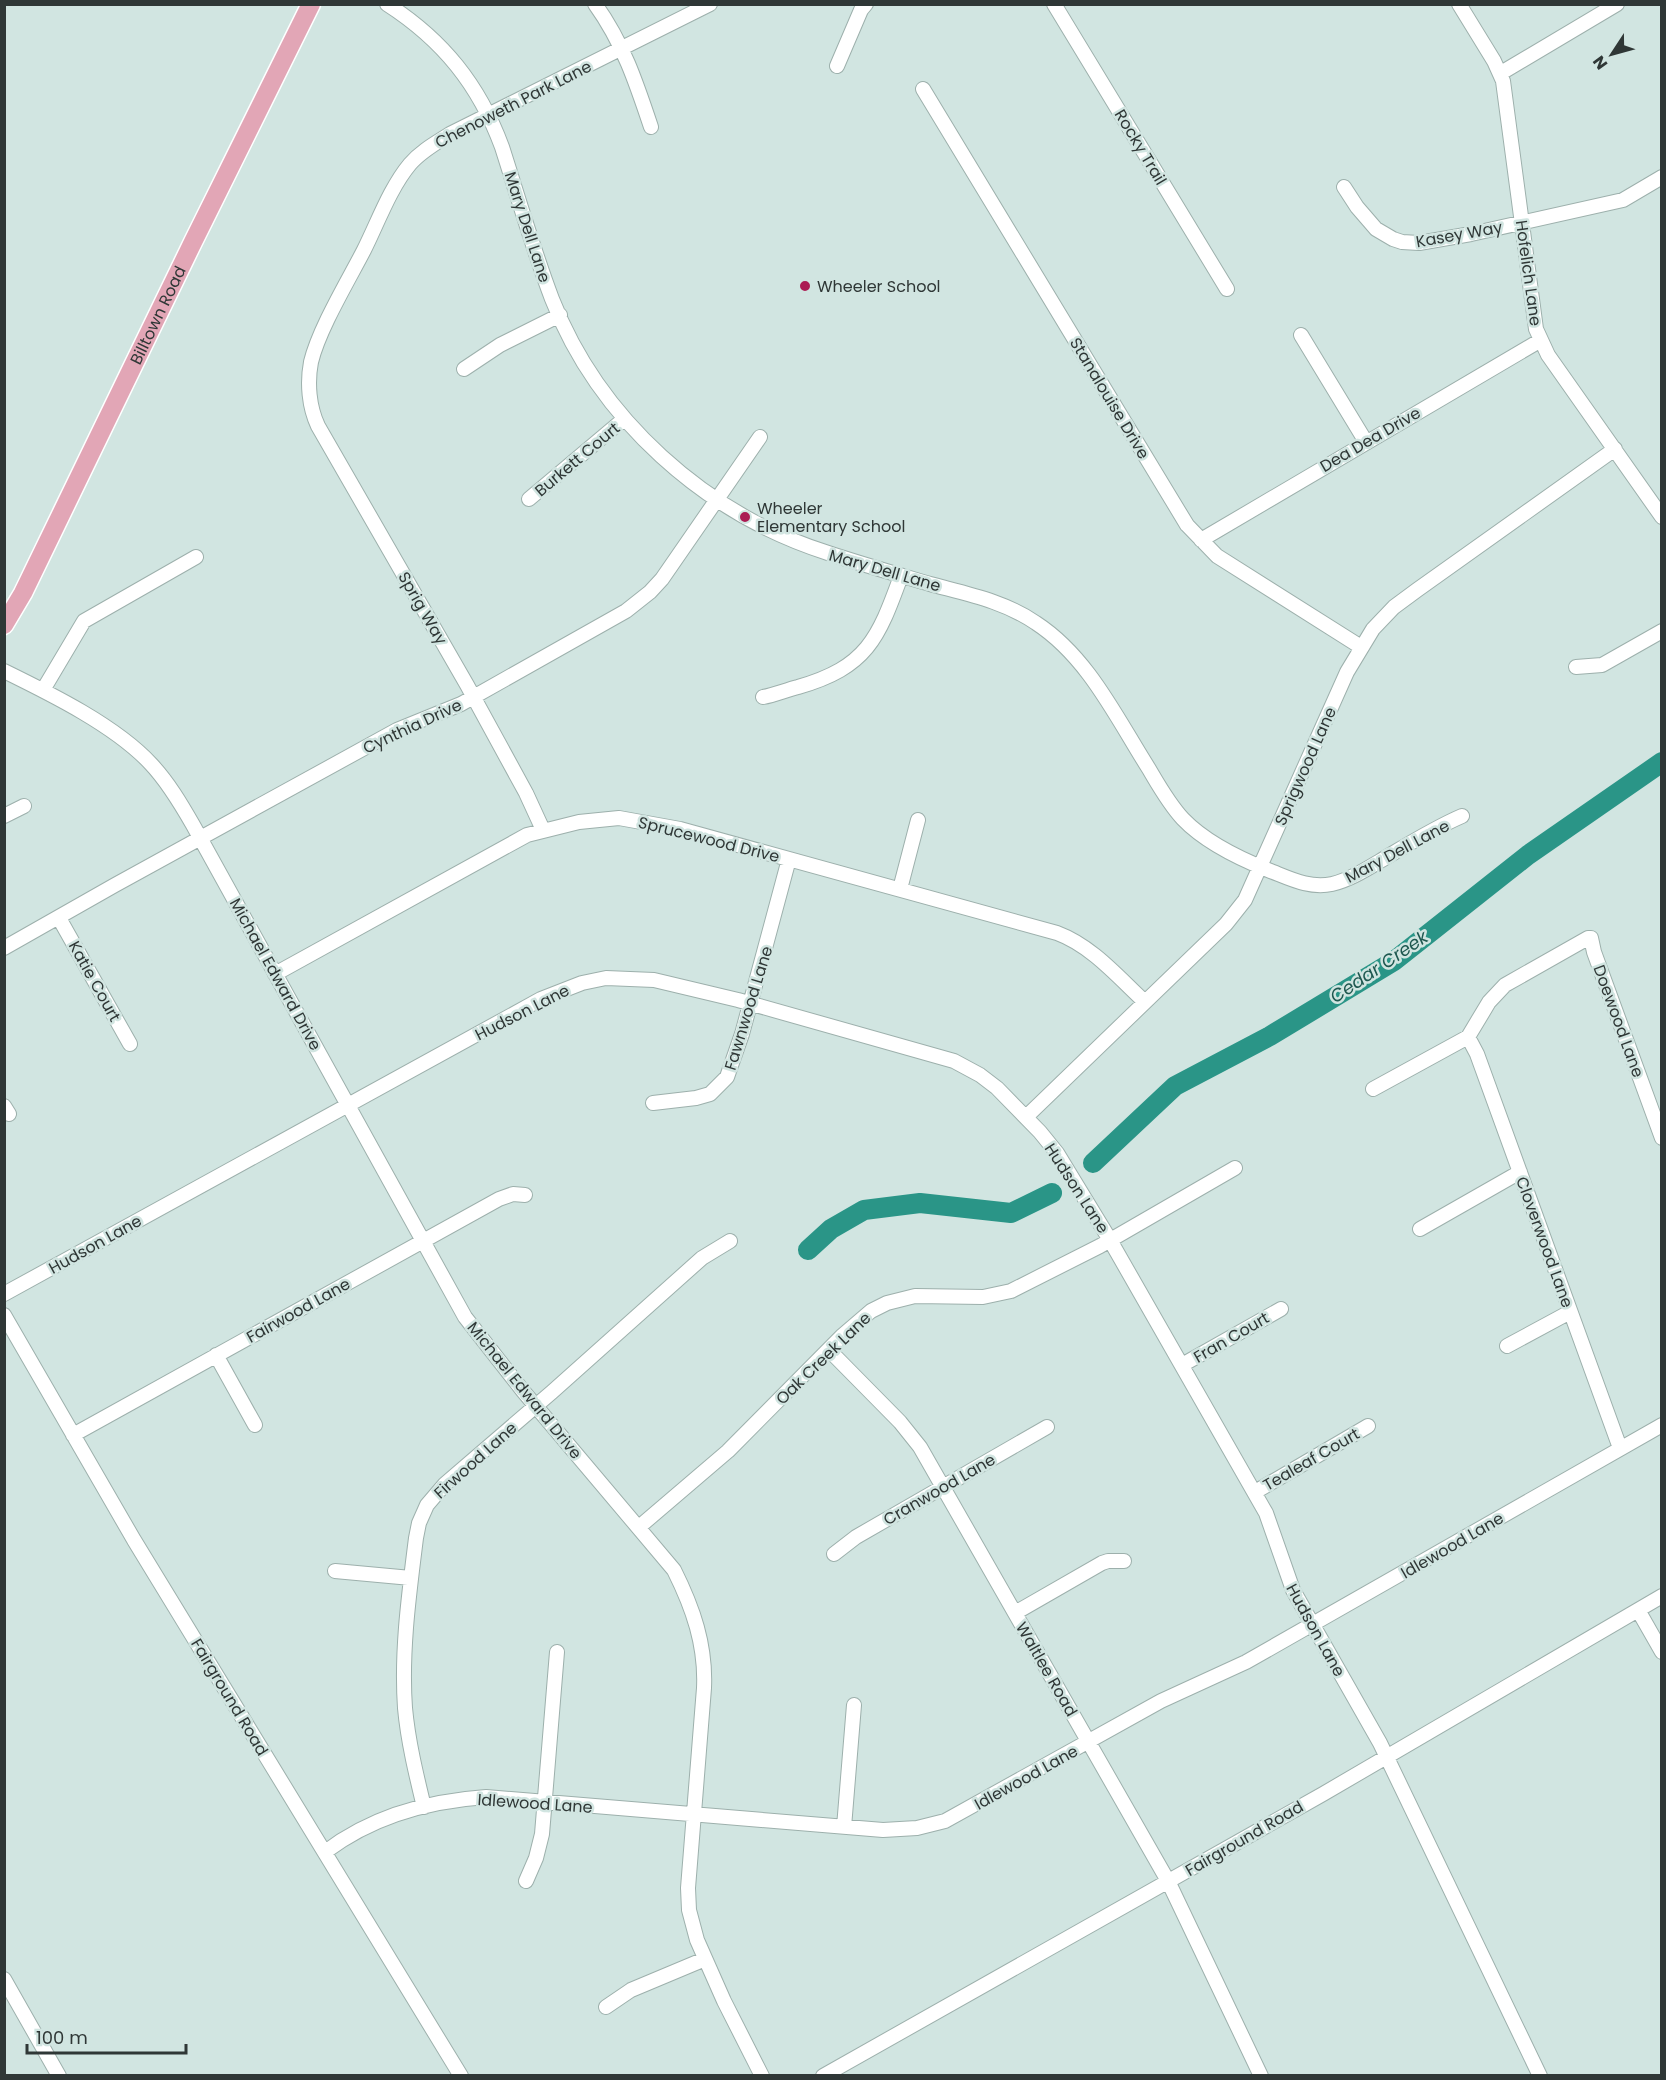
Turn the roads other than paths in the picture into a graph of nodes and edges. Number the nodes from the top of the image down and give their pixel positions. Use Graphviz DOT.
graph roads {
  1 [pos="311,4"];
  2 [pos="387,4"];
  3 [pos="595,4"];
  4 [pos="710,4"];
  5 [pos="866,4"];
  6 [pos="1054,4"];
  7 [pos="1459,4"];
  8 [pos="1617,4"];
  9 [pos="621,48"];
  10 [pos="837,66"];
  11 [pos="1500,73"];
  12 [pos="922,89"];
  13 [pos="489,115"];
  14 [pos="651,127"];
  15 [pos="1662,177"];
  16 [pos="1344,187"];
  17 [pos="1522,223"];
  18 [pos="1227,289"];
  19 [pos="560,315"];
  20 [pos="1301,335"];
  21 [pos="1541,340"];
  22 [pos="464,369"];
  23 [pos="309,385"];
  24 [pos="624,418"];
  25 [pos="760,438"];
  26 [pos="1366,442"];
  27 [pos="1615,449"];
  28 [pos="530,499"];
  29 [pos="716,499"];
  30 [pos="1662,517"];
  31 [pos="1201,540"];
  32 [pos="196,557"];
  33 [pos="901,576"];
  34 [pos="4,625"];
  35 [pos="1662,631"];
  36 [pos="1360,647"];
  37 [pos="1576,667"];
  38 [pos="4,670"];
  39 [pos="43,690"];
  40 [pos="472,697"];
  41 [pos="762,697"];
  42 [pos="24,806"];
  43 [pos="4,816"];
  44 [pos="1462,816"];
  45 [pos="918,820"];
  46 [pos="543,830"];
  47 [pos="201,838"];
  48 [pos="789,859"];
  49 [pos="1261,867"];
  50 [pos="900,889"];
  51 [pos="59,918"];
  52 [pos="4,948"];
  53 [pos="275,974"];
  54 [pos="1145,1002"];
  55 [pos="750,1004"];
  56 [pos="1468,1037"];
  57 [pos="130,1044"];
  58 [pos="1373,1089"];
  59 [pos="653,1103"];
  60 [pos="347,1105"];
  61 [pos="1026,1117"];
  62 [pos="1662,1138"];
  63 [pos="1235,1168"];
  64 [pos="1520,1172"];
  65 [pos="525,1195"];
  66 [pos="1420,1229"];
  67 [pos="1110,1240"];
  68 [pos="422,1241"];
  69 [pos="730,1241"];
  70 [pos="4,1294"];
  71 [pos="1281,1309"];
  72 [pos="1570,1312"];
  73 [pos="4,1315"];
  74 [pos="1507,1346"];
  75 [pos="829,1350"];
  76 [pos="216,1354"];
  77 [pos="1182,1365"];
  78 [pos="536,1406"];
  79 [pos="255,1425"];
  80 [pos="1662,1425"];
  81 [pos="1368,1426"];
  82 [pos="1047,1427"];
  83 [pos="73,1435"];
  84 [pos="1620,1448"];
  85 [pos="943,1487"];
  86 [pos="1255,1492"];
  87 [pos="639,1527"];
  88 [pos="834,1554"];
  89 [pos="1124,1561"];
  90 [pos="335,1571"];
  91 [pos="411,1578"];
  92 [pos="1662,1596"];
  93 [pos="1638,1610"];
  94 [pos="1015,1613"];
  95 [pos="1312,1625"];
  96 [pos="557,1652"];
  97 [pos="1662,1652"];
  98 [pos="854,1705"];
  99 [pos="1089,1742"];
  100 [pos="1386,1755"];
  101 [pos="544,1802"];
  102 [pos="424,1807"];
  103 [pos="694,1815"];
  104 [pos="844,1827"];
  105 [pos="325,1852"];
  106 [pos="526,1881"];
  107 [pos="1168,1881"];
  108 [pos="705,1959"];
  109 [pos="4,1979"];
  110 [pos="606,2007"];
  111 [pos="58,2076"];
  112 [pos="461,2076"];
  113 [pos="762,2076"];
  114 [pos="824,2076"];
  115 [pos="1261,2076"];
  116 [pos="1540,2076"];
  1 -- 34 [label="main road, Billtown Road"];
  2 -- 13 [label="street, Mary Dell Lane"];
  3 -- 9 [label="street"];
  4 -- 9 [label="street, Chenoweth Park Lane"];
  5 -- 10 [label="street"];
  6 -- 18 [label="street, Rocky Trail"];
  7 -- 11 [label="street, Hofelich Lane"];
  8 -- 11 [label="street"];
  9 -- 13 [label="street, Chenoweth Park Lane"];
  9 -- 14 [label="street"];
  11 -- 17 [label="street, Hofelich Lane"];
  12 -- 31 [label="street, Stanalouise Drive"];
  13 -- 19 [label="street, Mary Dell Lane"];
  13 -- 23 [label="street, Chenoweth Park Lane"];
  15 -- 17 [label="street, Kasey Way"];
  16 -- 17 [label="street, Kasey Way"];
  17 -- 21 [label="street, Hofelich Lane"];
  19 -- 22 [label="street"];
  19 -- 24 [label="street, Mary Dell Lane"];
  20 -- 26 [label="street"];
  21 -- 26 [label="street, Dea Dea Drive"];
  21 -- 27 [label="street, Hofelich Lane"];
  23 -- 40 [label="street, Sprig Way"];
  24 -- 28 [label="street, Burkett Court"];
  24 -- 29 [label="street, Mary Dell Lane"];
  25 -- 29 [label="street, Cynthia Drive"];
  26 -- 31 [label="street, Dea Dea Drive"];
  27 -- 30 [label="street, Hofelich Lane"];
  27 -- 36 [label="street, Sprigwood Lane"];
  29 -- 33 [label="street, Mary Dell Lane"];
  29 -- 40 [label="street, Cynthia Drive"];
  31 -- 36 [label="street, Stanalouise Drive"];
  32 -- 39 [label="street"];
  33 -- 41 [label="street"];
  33 -- 49 [label="street, Mary Dell Lane"];
  35 -- 37 [label="street"];
  36 -- 49 [label="street, Sprigwood Lane"];
  38 -- 39 [label="street, Michael Edward Drive"];
  39 -- 47 [label="street, Michael Edward Drive"];
  40 -- 46 [label="street, Sprig Way"];
  40 -- 47 [label="street, Cynthia Drive"];
  42 -- 43 [label="street"];
  44 -- 49 [label="street, Mary Dell Lane"];
  45 -- 50 [label="street"];
  46 -- 48 [label="street, Sprucewood Drive"];
  46 -- 53 [label="street, Sprucewood Drive"];
  47 -- 51 [label="street, Cynthia Drive"];
  47 -- 53 [label="street, Michael Edward Drive"];
  48 -- 50 [label="street, Sprucewood Drive"];
  48 -- 55 [label="street, Fawnwood Lane"];
  49 -- 54 [label="street, Sprigwood Lane"];
  50 -- 54 [label="street, Sprucewood Drive"];
  51 -- 52 [label="street, Cynthia Drive"];
  51 -- 57 [label="street, Katie Court"];
  53 -- 60 [label="street, Michael Edward Drive"];
  54 -- 61 [label="street, Sprigwood Lane"];
  55 -- 59 [label="street, Fawnwood Lane"];
  55 -- 60 [label="street, Hudson Lane"];
  55 -- 61 [label="street, Hudson Lane"];
  56 -- 58 [label="street"];
  56 -- 62 [label="street, Doewood Lane"];
  56 -- 64 [label="street, Cloverwood Lane"];
  60 -- 68 [label="street, Michael Edward Drive"];
  60 -- 70 [label="street, Hudson Lane"];
  61 -- 67 [label="street, Hudson Lane"];
  63 -- 67 [label="street, Oak Creek Lane"];
  64 -- 66 [label="street"];
  64 -- 72 [label="street, Cloverwood Lane"];
  65 -- 68 [label="street, Fairwood Lane"];
  67 -- 75 [label="street, Oak Creek Lane"];
  67 -- 77 [label="street, Hudson Lane"];
  68 -- 76 [label="street, Fairwood Lane"];
  68 -- 78 [label="street, Michael Edward Drive"];
  69 -- 78 [label="street, Firwood Lane"];
  71 -- 77 [label="street, Fran Court"];
  72 -- 74 [label="street"];
  72 -- 84 [label="street, Cloverwood Lane"];
  73 -- 83 [label="street, Fairground Road"];
  75 -- 85 [label="street, Waltlee Road"];
  75 -- 87 [label="street, Oak Creek Lane"];
  76 -- 79 [label="street"];
  76 -- 83 [label="street, Fairwood Lane"];
  77 -- 86 [label="street, Hudson Lane"];
  78 -- 87 [label="street, Michael Edward Drive"];
  78 -- 91 [label="street, Firwood Lane"];
  80 -- 84 [label="street, Idlewood Lane"];
  81 -- 86 [label="street, Tealeaf Court"];
  82 -- 85 [label="street, Cranwood Lane"];
  83 -- 105 [label="street, Fairground Road"];
  84 -- 95 [label="street, Idlewood Lane"];
  85 -- 88 [label="street, Cranwood Lane"];
  85 -- 94 [label="street, Waltlee Road"];
  86 -- 95 [label="street, Hudson Lane"];
  87 -- 103 [label="street, Michael Edward Drive"];
  89 -- 94 [label="street"];
  90 -- 91 [label="street"];
  91 -- 102 [label="street, Firwood Lane"];
  92 -- 93 [label="street, Fairground Road"];
  93 -- 97 [label="street"];
  93 -- 100 [label="street, Fairground Road"];
  94 -- 99 [label="street, Waltlee Road"];
  95 -- 99 [label="street, Idlewood Lane"];
  95 -- 100 [label="street, Hudson Lane"];
  96 -- 101 [label="street"];
  98 -- 104 [label="street"];
  99 -- 104 [label="street, Idlewood Lane"];
  99 -- 107 [label="street, Waltlee Road"];
  100 -- 107 [label="street, Fairground Road"];
  100 -- 116 [label="street, Hudson Lane"];
  101 -- 102 [label="street, Idlewood Lane"];
  101 -- 103 [label="street, Idlewood Lane"];
  101 -- 106 [label="street"];
  102 -- 105 [label="street, Idlewood Lane"];
  103 -- 104 [label="street, Idlewood Lane"];
  103 -- 108 [label="street, Michael Edward Drive"];
  105 -- 112 [label="street, Fairground Road"];
  107 -- 114 [label="street, Fairground Road"];
  107 -- 115 [label="street, Waltlee Road"];
  108 -- 110 [label="street"];
  108 -- 113 [label="street, Michael Edward Drive"];
  109 -- 111 [label="street"];
}
